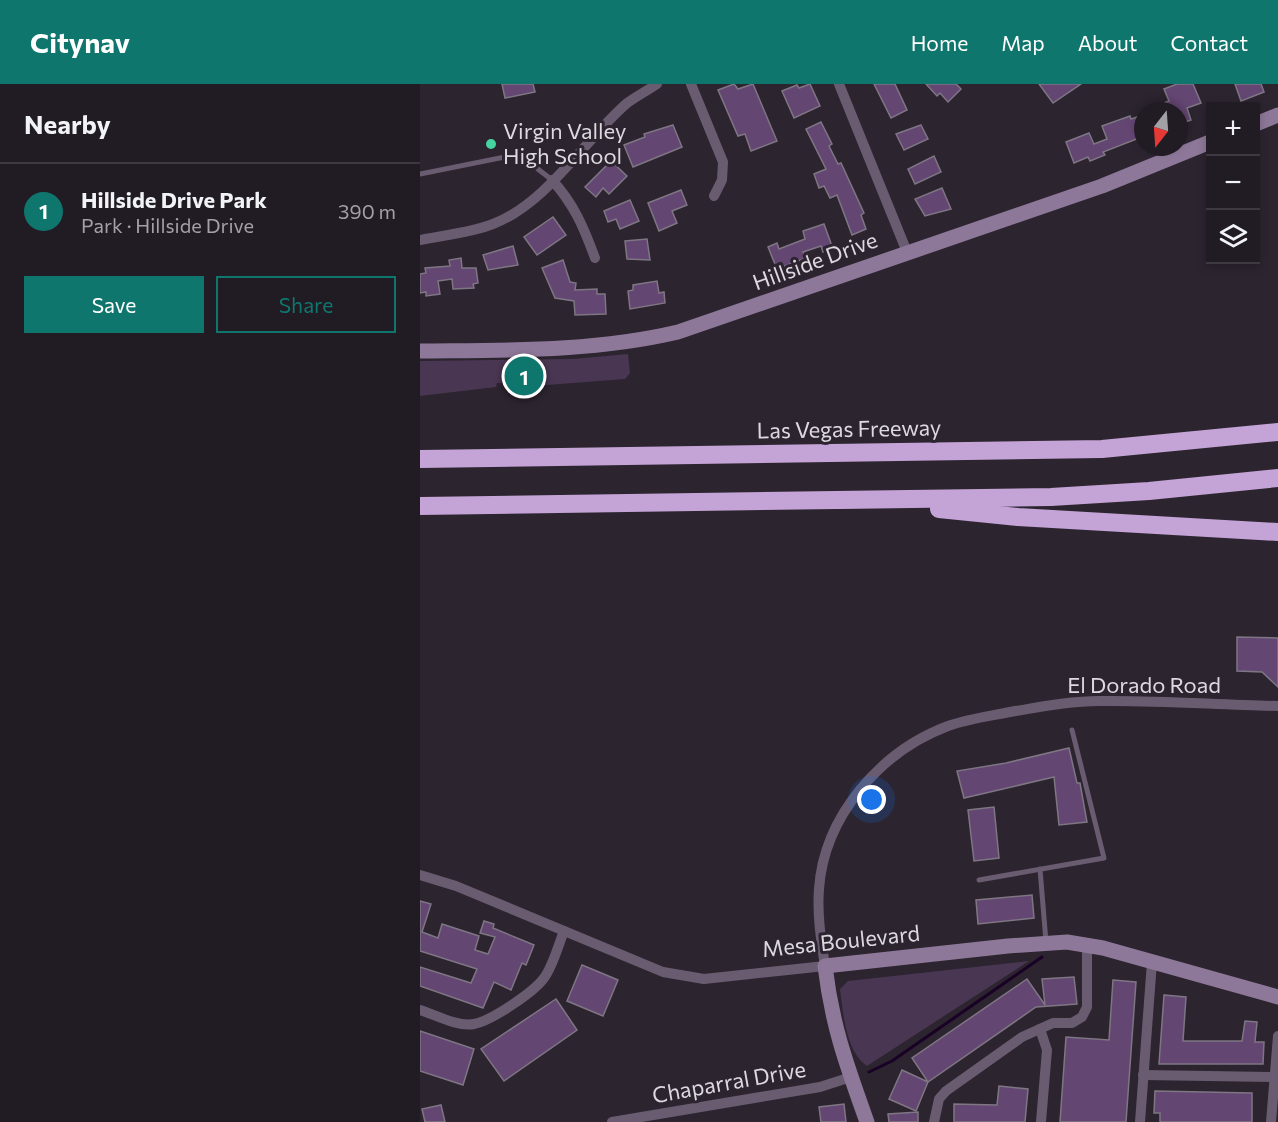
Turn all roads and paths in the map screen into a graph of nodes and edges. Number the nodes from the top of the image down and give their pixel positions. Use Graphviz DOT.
graph roads {
  1 [pos="657,84"];
  2 [pos="691,84"];
  3 [pos="840,84"];
  4 [pos="1278,115"];
  5 [pos="1260,122"];
  6 [pos="1206,144"];
  7 [pos="420,174"];
  8 [pos="552,180"];
  9 [pos="714,195"];
  10 [pos="420,240"];
  11 [pos="908,252"];
  12 [pos="595,258"];
  13 [pos="420,351"];
  14 [pos="1278,432"];
  15 [pos="420,459"];
  16 [pos="1278,478"];
  17 [pos="855,500"];
  18 [pos="420,506"];
  19 [pos="1278,532"];
  20 [pos="1278,706"];
  21 [pos="1072,730"];
  22 [pos="1040,869"];
  23 [pos="420,875"];
  24 [pos="979,880"];
  25 [pos="564,931"];
  26 [pos="1046,942"];
  27 [pos="1086,944"];
  28 [pos="1152,962"];
  29 [pos="825,966"];
  30 [pos="1278,997"];
  31 [pos="420,1010"];
  32 [pos="1040,1029"];
  33 [pos="1278,1036"];
  34 [pos="1143,1075"];
  35 [pos="851,1077"];
  36 [pos="1274,1077"];
  37 [pos="612,1122"];
  38 [pos="867,1122"];
  39 [pos="934,1122"];
  40 [pos="1041,1122"];
  41 [pos="1140,1122"];
  42 [pos="1271,1122"];
  1 -- 8 [label="street"];
  2 -- 9 [label="street"];
  3 -- 11 [label="street"];
  4 -- 5 [label="main road"];
  6 -- 11 [label="main road, Hillside Drive"];
  7 -- 8 [label="lane"];
  8 -- 10 [label="street"];
  8 -- 12 [label="street"];
  11 -- 13 [label="main road, Hillside Drive"];
  14 -- 15 [label="highway, Las Vegas Freeway"];
  16 -- 17 [label="highway"];
  17 -- 18 [label="highway"];
  17 -- 19 [label="highway"];
  20 -- 29 [label="street, El Dorado Road"];
  21 -- 22 [label="lane"];
  22 -- 24 [label="lane"];
  22 -- 26 [label="lane"];
  23 -- 25 [label="street, Mesa Boulevard"];
  25 -- 29 [label="street, Mesa Boulevard"];
  25 -- 31 [label="street"];
  26 -- 27 [label="main road, Mesa Boulevard"];
  26 -- 29 [label="main road, Mesa Boulevard"];
  27 -- 28 [label="main road, Mesa Boulevard"];
  27 -- 32 [label="street"];
  28 -- 30 [label="main road, Mesa Boulevard"];
  28 -- 34 [label="street"];
  29 -- 35 [label="main road"];
  32 -- 39 [label="street"];
  32 -- 40 [label="street"];
  33 -- 36 [label="street"];
  34 -- 36 [label="street"];
  34 -- 41 [label="street"];
  35 -- 37 [label="street, Chaparral Drive"];
  35 -- 38 [label="main road"];
  36 -- 42 [label="street"];
}
